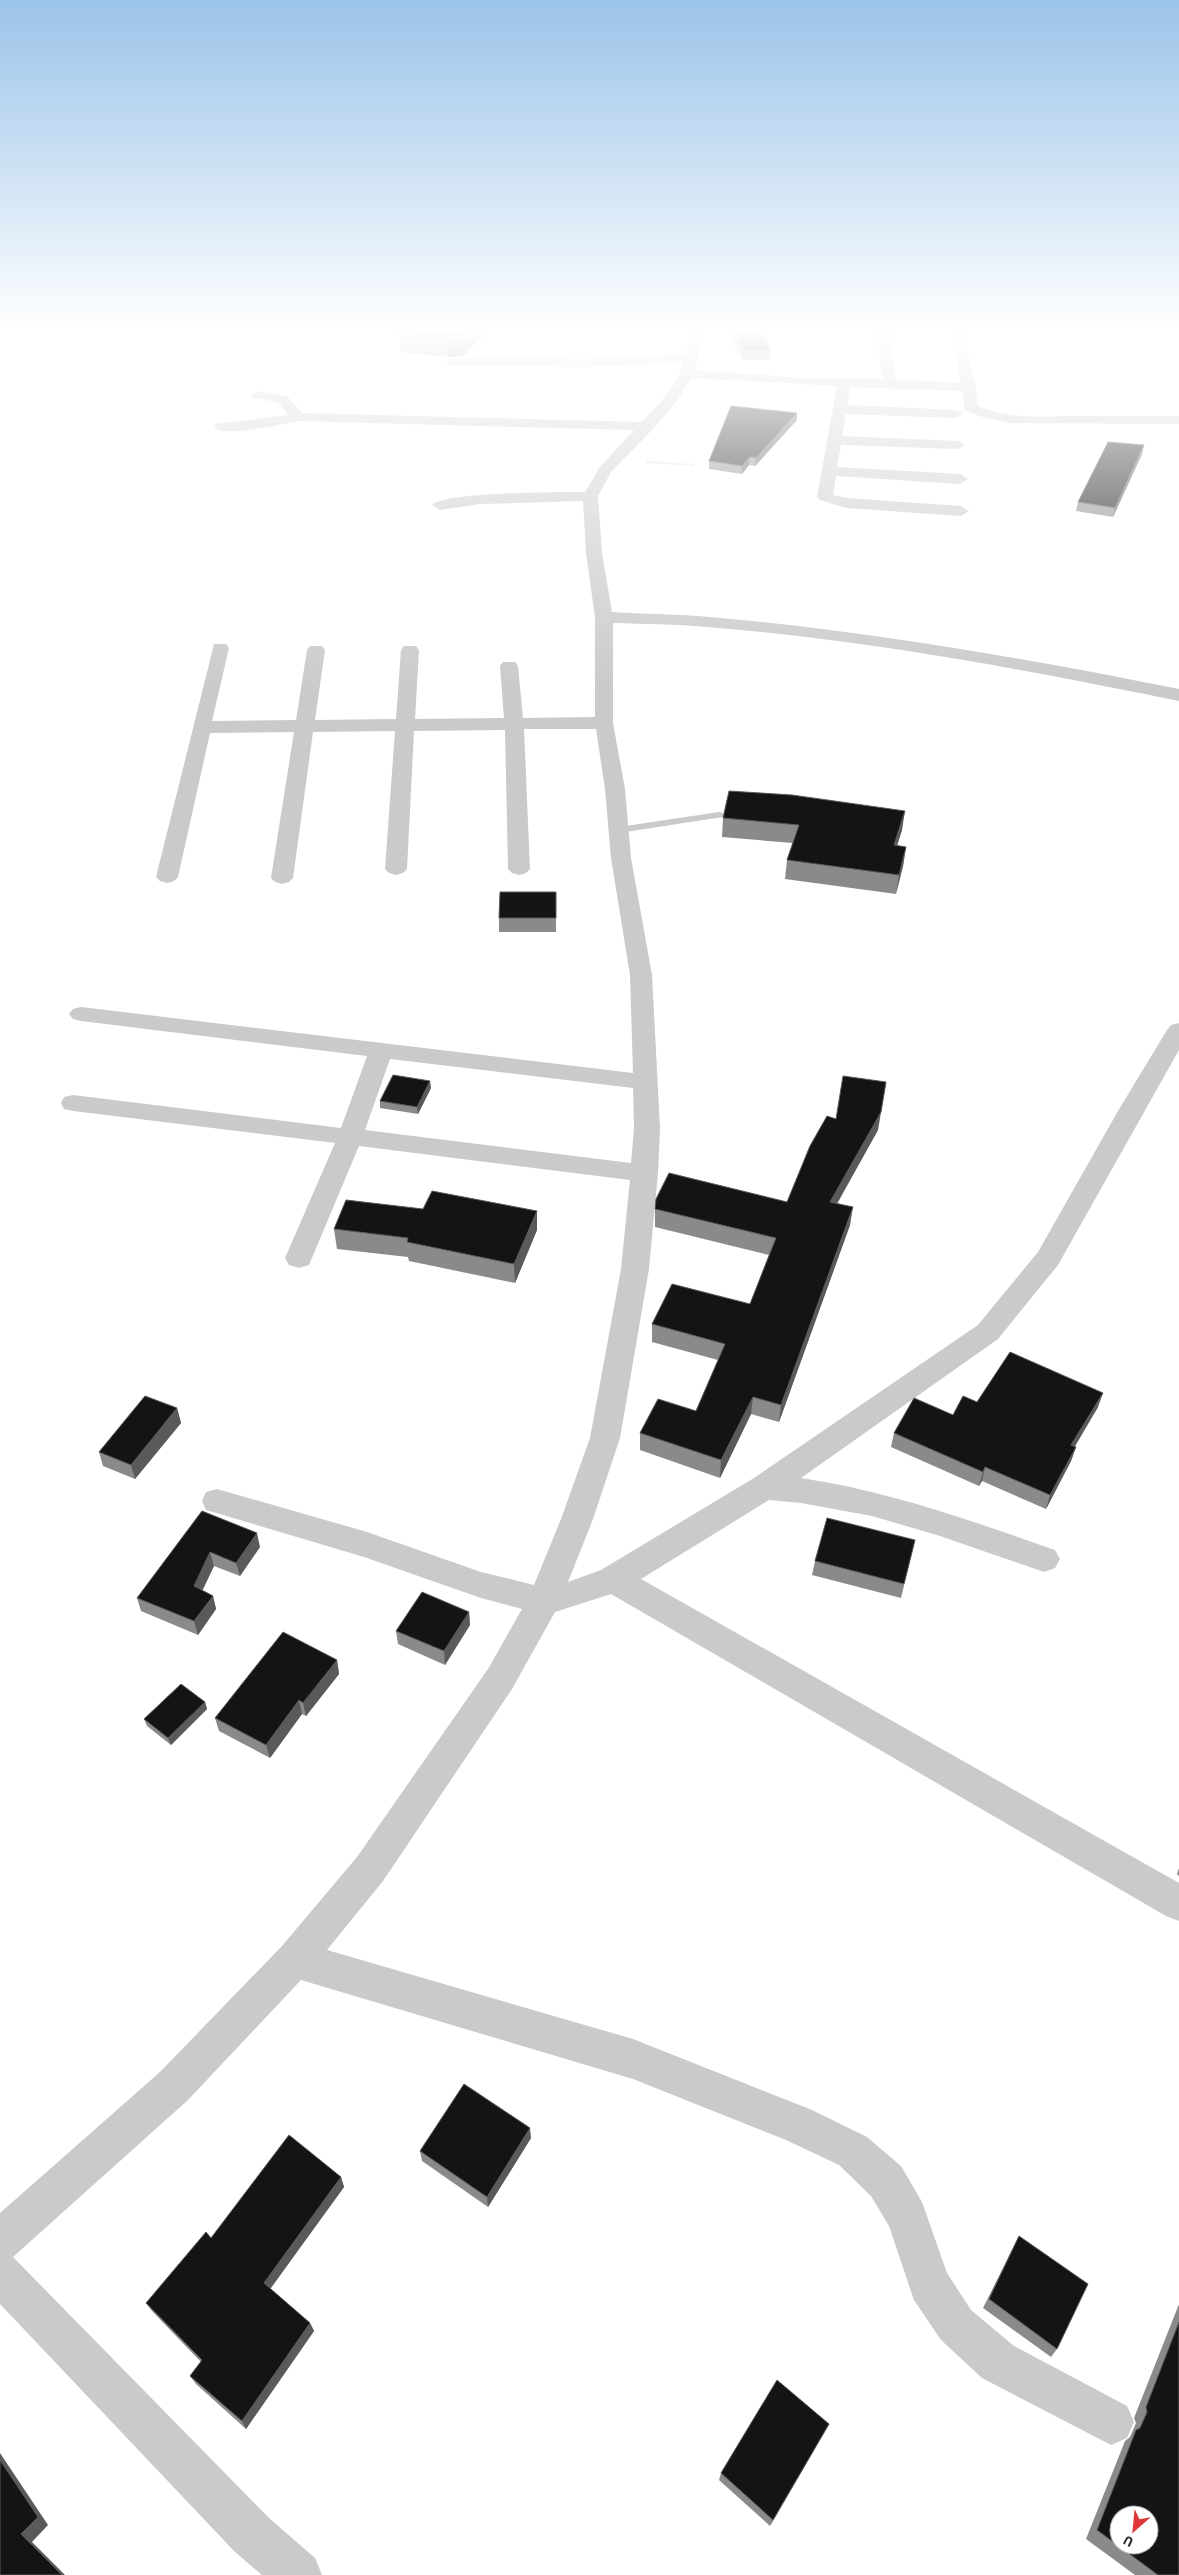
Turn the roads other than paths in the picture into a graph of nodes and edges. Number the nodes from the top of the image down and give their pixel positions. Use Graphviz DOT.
graph roads {
  1 [pos="625,450"];
  2 [pos="832,450"];
  3 [pos="829,471"];
  4 [pos="960,479"];
  5 [pos="590,496"];
  6 [pos="440,505"];
  7 [pos="961,511"];
  8 [pos="604,617"];
  9 [pos="220,648"];
  10 [pos="316,650"];
  11 [pos="410,650"];
  12 [pos="509,666"];
  13 [pos="1179,695"];
  14 [pos="514,722"];
  15 [pos="604,723"];
  16 [pos="404,724"];
  17 [pos="304,726"];
  18 [pos="202,727"];
  19 [pos="719,815"];
  20 [pos="618,830"];
  21 [pos="396,869"];
  22 [pos="519,869"];
  23 [pos="167,877"];
  24 [pos="282,878"];
  25 [pos="81,1014"];
  26 [pos="1179,1030"];
  27 [pos="381,1051"];
  28 [pos="646,1082"];
  29 [pos="73,1103"];
  30 [pos="350,1138"];
  31 [pos="645,1173"];
  32 [pos="300,1258"];
  33 [pos="765,1487"];
  34 [pos="217,1501"];
  35 [pos="1044,1559"];
  36 [pos="613,1579"];
  37 [pos="544,1601"];
  38 [pos="1179,1903"];
  39 [pos="294,1959"];
  40 [pos="0,2241"];
  41 [pos="0,2273"];
  42 [pos="1111,2422"];
  43 [pos="298,2575"];
  1 -- 5 [label="street"];
  2 -- 3 [label="street"];
  3 -- 4 [label="street"];
  3 -- 7 [label="street"];
  5 -- 6 [label="street"];
  5 -- 8 [label="street"];
  8 -- 13 [label="street"];
  8 -- 15 [label="street"];
  9 -- 18 [label="street"];
  10 -- 17 [label="street"];
  11 -- 16 [label="street"];
  12 -- 14 [label="street"];
  14 -- 15 [label="street"];
  14 -- 16 [label="street"];
  14 -- 22 [label="street"];
  15 -- 20 [label="street"];
  16 -- 17 [label="street"];
  16 -- 21 [label="street"];
  17 -- 18 [label="street"];
  17 -- 24 [label="street"];
  18 -- 23 [label="street"];
  19 -- 20 [label="lane"];
  20 -- 28 [label="street"];
  25 -- 27 [label="street"];
  26 -- 33 [label="street"];
  27 -- 28 [label="street"];
  27 -- 30 [label="street"];
  28 -- 31 [label="street"];
  29 -- 30 [label="street"];
  30 -- 31 [label="street"];
  30 -- 32 [label="street"];
  31 -- 37 [label="street"];
  33 -- 35 [label="street"];
  33 -- 36 [label="street"];
  34 -- 37 [label="street"];
  36 -- 37 [label="street"];
  36 -- 38 [label="street"];
  37 -- 39 [label="street"];
  39 -- 40 [label="street"];
  39 -- 42 [label="street"];
  41 -- 43 [label="street"];
}
